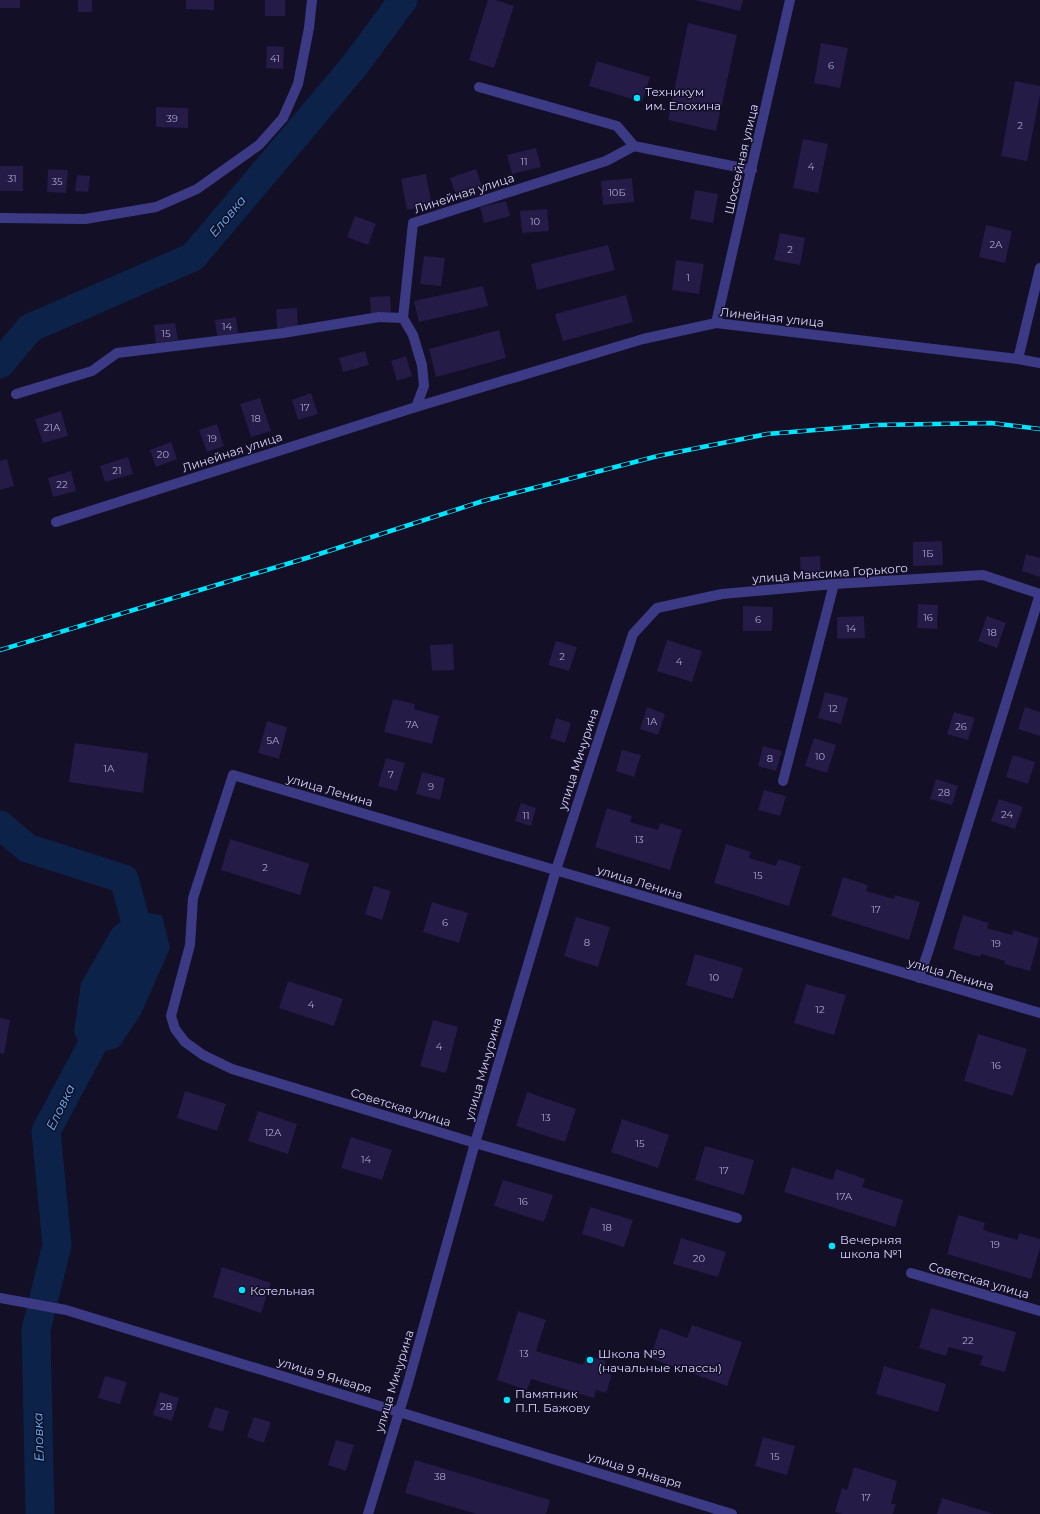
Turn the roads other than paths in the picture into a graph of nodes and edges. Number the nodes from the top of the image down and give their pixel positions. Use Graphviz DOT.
graph roads {
  1 [pos="312,0"];
  2 [pos="790,0"];
  3 [pos="479,87"];
  4 [pos="634,146"];
  5 [pos="752,170"];
  6 [pos="0,218"];
  7 [pos="1040,268"];
  8 [pos="403,318"];
  9 [pos="716,323"];
  10 [pos="1018,359"];
  11 [pos="1040,363"];
  12 [pos="16,394"];
  13 [pos="416,407"];
  14 [pos="56,522"];
  15 [pos="834,584"];
  16 [pos="1040,594"];
  17 [pos="633,634"];
  18 [pos="783,781"];
  19 [pos="556,870"];
  20 [pos="919,978"];
  21 [pos="1040,1013"];
  22 [pos="171,1016"];
  23 [pos="475,1143"];
  24 [pos="737,1218"];
  25 [pos="911,1274"];
  26 [pos="4,1298"];
  27 [pos="1040,1311"];
  28 [pos="399,1411"];
  29 [pos="368,1514"];
  30 [pos="732,1514"];
  1 -- 6 [label="street"];
  2 -- 5 [label="street, Шоссейная улица"];
  3 -- 4 [label="street"];
  4 -- 5 [label="street"];
  4 -- 8 [label="street, Линейная улица"];
  5 -- 9 [label="street, Шоссейная улица"];
  7 -- 10 [label="street"];
  8 -- 12 [label="street"];
  8 -- 13 [label="street"];
  9 -- 10 [label="street, Линейная улица"];
  9 -- 13 [label="street, Линейная улица"];
  10 -- 11 [label="street, Линейная улица"];
  13 -- 14 [label="street, Линейная улица"];
  15 -- 16 [label="street, улица Максима Горького"];
  15 -- 17 [label="street, улица Максима Горького"];
  15 -- 18 [label="street"];
  16 -- 20 [label="street"];
  17 -- 19 [label="street, улица Мичурина"];
  19 -- 20 [label="street, улица Ленина"];
  19 -- 22 [label="street, улица Ленина"];
  19 -- 23 [label="street, улица Мичурина"];
  20 -- 21 [label="street, улица Ленина"];
  22 -- 23 [label="street, Советская улица"];
  23 -- 24 [label="street, Советская улица"];
  23 -- 28 [label="street, улица Мичурина"];
  25 -- 27 [label="street, Советская улица"];
  26 -- 28 [label="street, улица 9 Января"];
  28 -- 29 [label="street, улица Мичурина"];
  28 -- 30 [label="street, улица 9 Января"];
}
